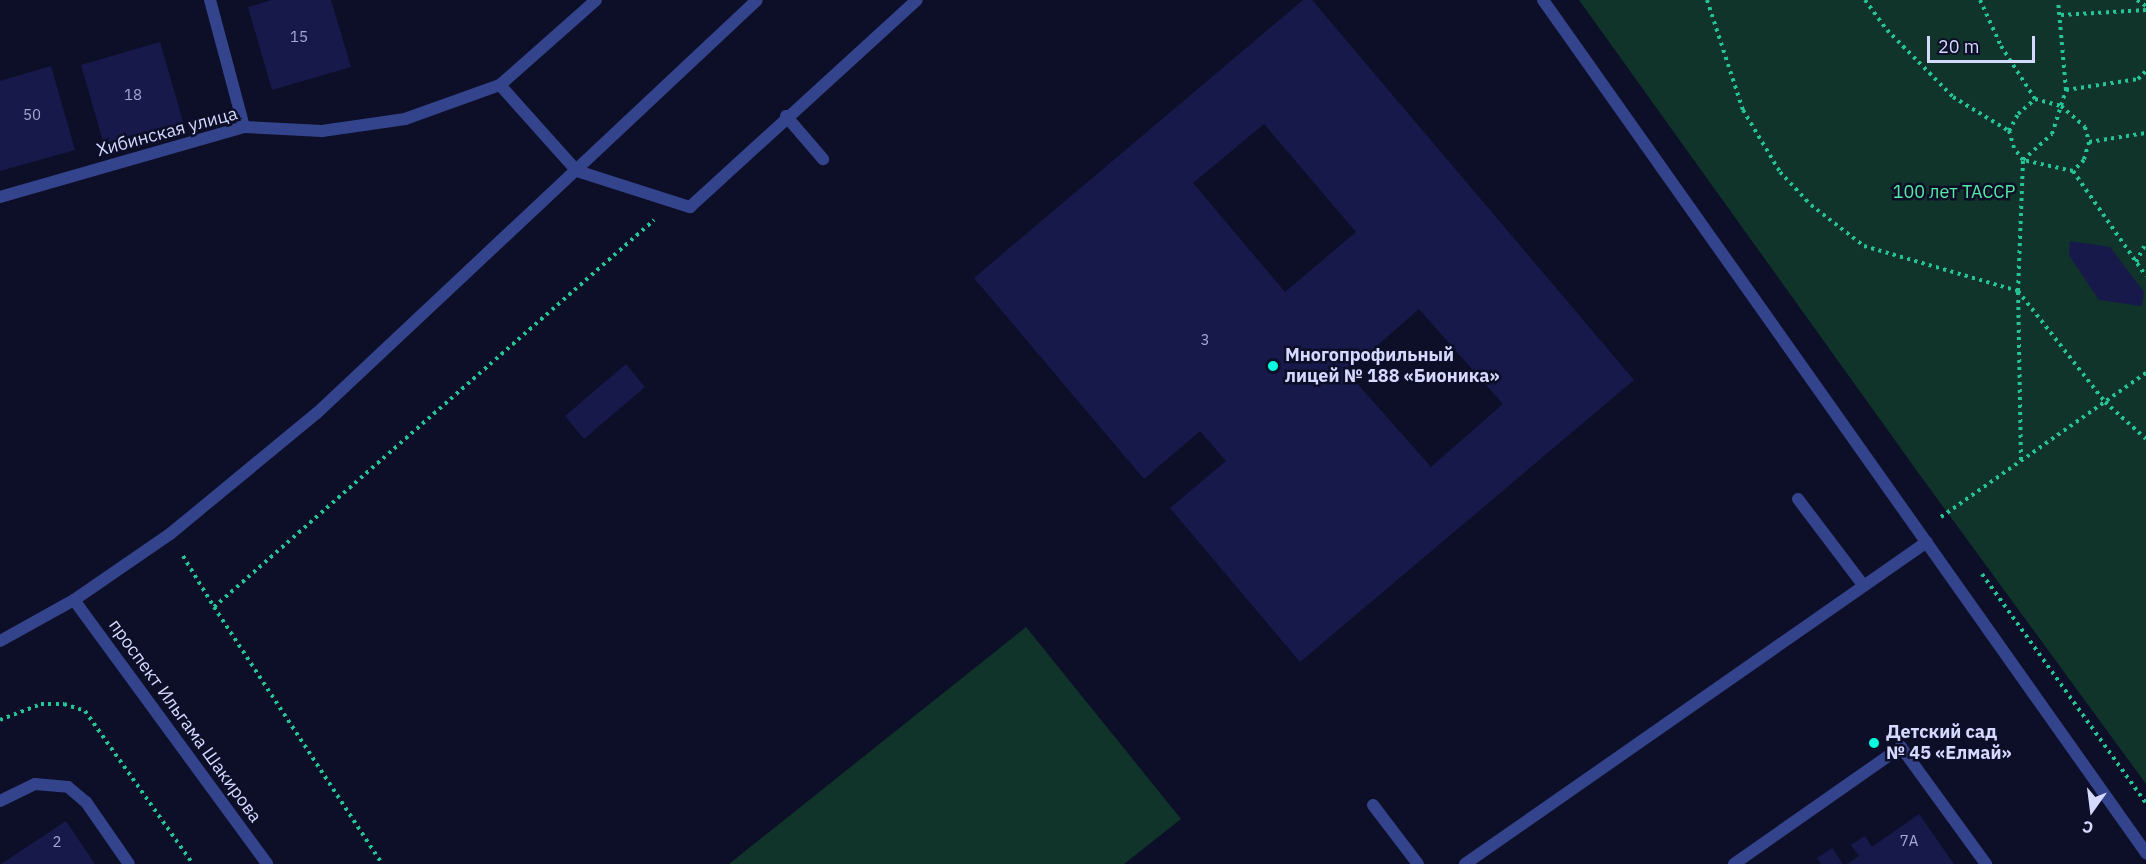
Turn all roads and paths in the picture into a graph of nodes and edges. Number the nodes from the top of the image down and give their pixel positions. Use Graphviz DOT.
graph roads {
  1 [pos="210,0"];
  2 [pos="597,0"];
  3 [pos="757,0"];
  4 [pos="917,0"];
  5 [pos="1543,0"];
  6 [pos="1707,0"];
  7 [pos="1865,0"];
  8 [pos="1980,0"];
  9 [pos="2058,0"];
  10 [pos="2137,0"];
  11 [pos="2146,8"];
  12 [pos="2061,15"];
  13 [pos="2146,71"];
  14 [pos="500,85"];
  15 [pos="2066,90"];
  16 [pos="2035,99"];
  17 [pos="2061,106"];
  18 [pos="786,116"];
  19 [pos="244,127"];
  20 [pos="2009,131"];
  21 [pos="2146,134"];
  22 [pos="2089,142"];
  23 [pos="823,159"];
  24 [pos="2024,160"];
  25 [pos="577,171"];
  26 [pos="2073,171"];
  27 [pos="0,197"];
  28 [pos="672,204"];
  29 [pos="2146,243"];
  30 [pos="2136,262"];
  31 [pos="2146,276"];
  32 [pos="2018,291"];
  33 [pos="2146,373"];
  34 [pos="2105,402"];
  35 [pos="2146,439"];
  36 [pos="2021,460"];
  37 [pos="1798,499"];
  38 [pos="1941,516"];
  39 [pos="170,534"];
  40 [pos="1927,542"];
  41 [pos="1863,585"];
  42 [pos="74,600"];
  43 [pos="213,607"];
  44 [pos="0,641"];
  45 [pos="0,720"];
  46 [pos="0,801"];
  47 [pos="1373,805"];
  48 [pos="2146,853"];
  49 [pos="129,864"];
  50 [pos="193,864"];
  51 [pos="267,864"];
  52 [pos="382,864"];
  53 [pos="1418,864"];
  54 [pos="1465,864"];
  55 [pos="1734,864"];
  56 [pos="1986,864"];
  1 -- 19 [label="street"];
  2 -- 14 [label="street, Хибинская улица"];
  3 -- 25 [label="street"];
  4 -- 18 [label="street"];
  5 -- 40 [label="street"];
  6 -- 32 [label="path"];
  7 -- 20 [label="path"];
  8 -- 16 [label="path"];
  9 -- 12 [label="path"];
  10 -- 11 [label="path"];
  11 -- 12 [label="path"];
  12 -- 15 [label="path"];
  13 -- 15 [label="path"];
  14 -- 19 [label="street, Хибинская улица"];
  14 -- 25 [label="street"];
  15 -- 17 [label="path"];
  16 -- 17 [label="path"];
  16 -- 20 [label="path"];
  17 -- 22 [label="path"];
  17 -- 24 [label="path"];
  18 -- 23 [label="street"];
  18 -- 28 [label="street"];
  19 -- 27 [label="street, Хибинская улица"];
  20 -- 24 [label="path"];
  21 -- 22 [label="path"];
  22 -- 26 [label="path"];
  24 -- 26 [label="path"];
  24 -- 32 [label="path"];
  25 -- 28 [label="street"];
  25 -- 39 [label="street"];
  26 -- 30 [label="path"];
  28 -- 43 [label="path"];
  29 -- 30 [label="path"];
  30 -- 31 [label="path"];
  32 -- 34 [label="path"];
  32 -- 36 [label="path"];
  33 -- 34 [label="path"];
  34 -- 35 [label="path"];
  34 -- 36 [label="path"];
  36 -- 38 [label="path"];
  37 -- 41 [label="street"];
  39 -- 42 [label="street"];
  39 -- 43 [label="path"];
  40 -- 41 [label="street"];
  40 -- 48 [label="street"];
  41 -- 54 [label="street"];
  42 -- 44 [label="street"];
  42 -- 51 [label="street, проспект Ильгама Шакирова"];
  43 -- 52 [label="path"];
  45 -- 50 [label="path"];
  46 -- 49 [label="street"];
  47 -- 53 [label="street"];
  55 -- 56 [label="street"];
}
